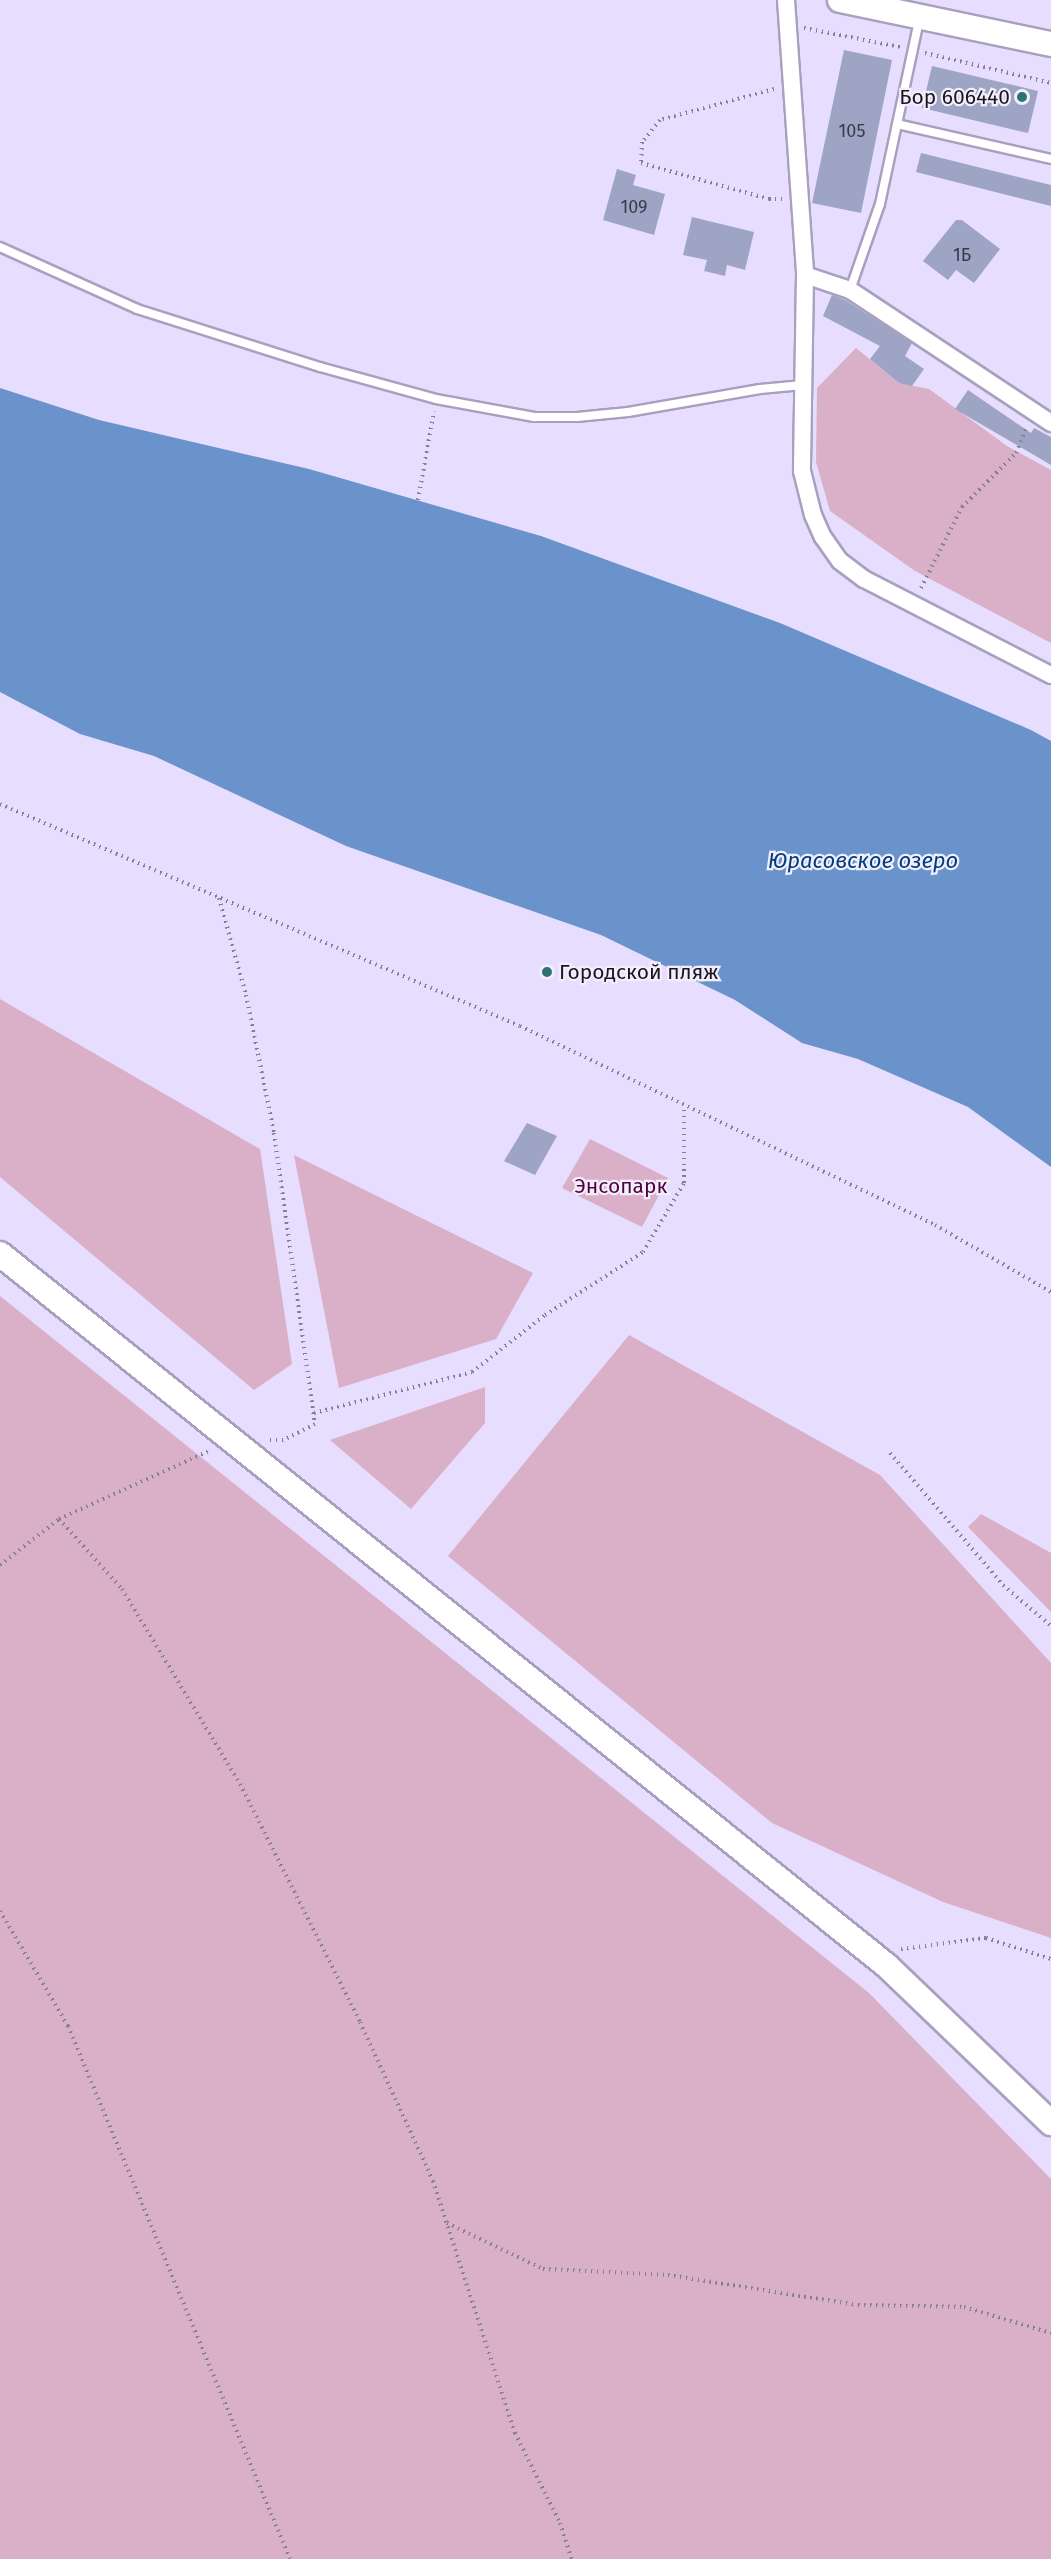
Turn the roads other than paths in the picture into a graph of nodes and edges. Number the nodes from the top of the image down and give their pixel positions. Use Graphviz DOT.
graph roads {
  1 [pos="786,0"];
  2 [pos="840,0"];
  3 [pos="919,16"];
  4 [pos="1051,44"];
  5 [pos="897,124"];
  6 [pos="1051,157"];
  7 [pos="0,247"];
  8 [pos="805,275"];
  9 [pos="850,290"];
  10 [pos="803,385"];
  11 [pos="1051,423"];
  12 [pos="1051,675"];
  13 [pos="0,1254"];
  14 [pos="1051,2122"];
  1 -- 8 [label="street"];
  2 -- 3 [label="main road"];
  3 -- 4 [label="main road"];
  3 -- 5 [label="lane"];
  5 -- 6 [label="lane"];
  5 -- 9 [label="lane"];
  7 -- 10 [label="lane"];
  8 -- 9 [label="street"];
  8 -- 10 [label="street"];
  9 -- 11 [label="street"];
  10 -- 12 [label="street"];
  13 -- 14 [label="main road"];
}
